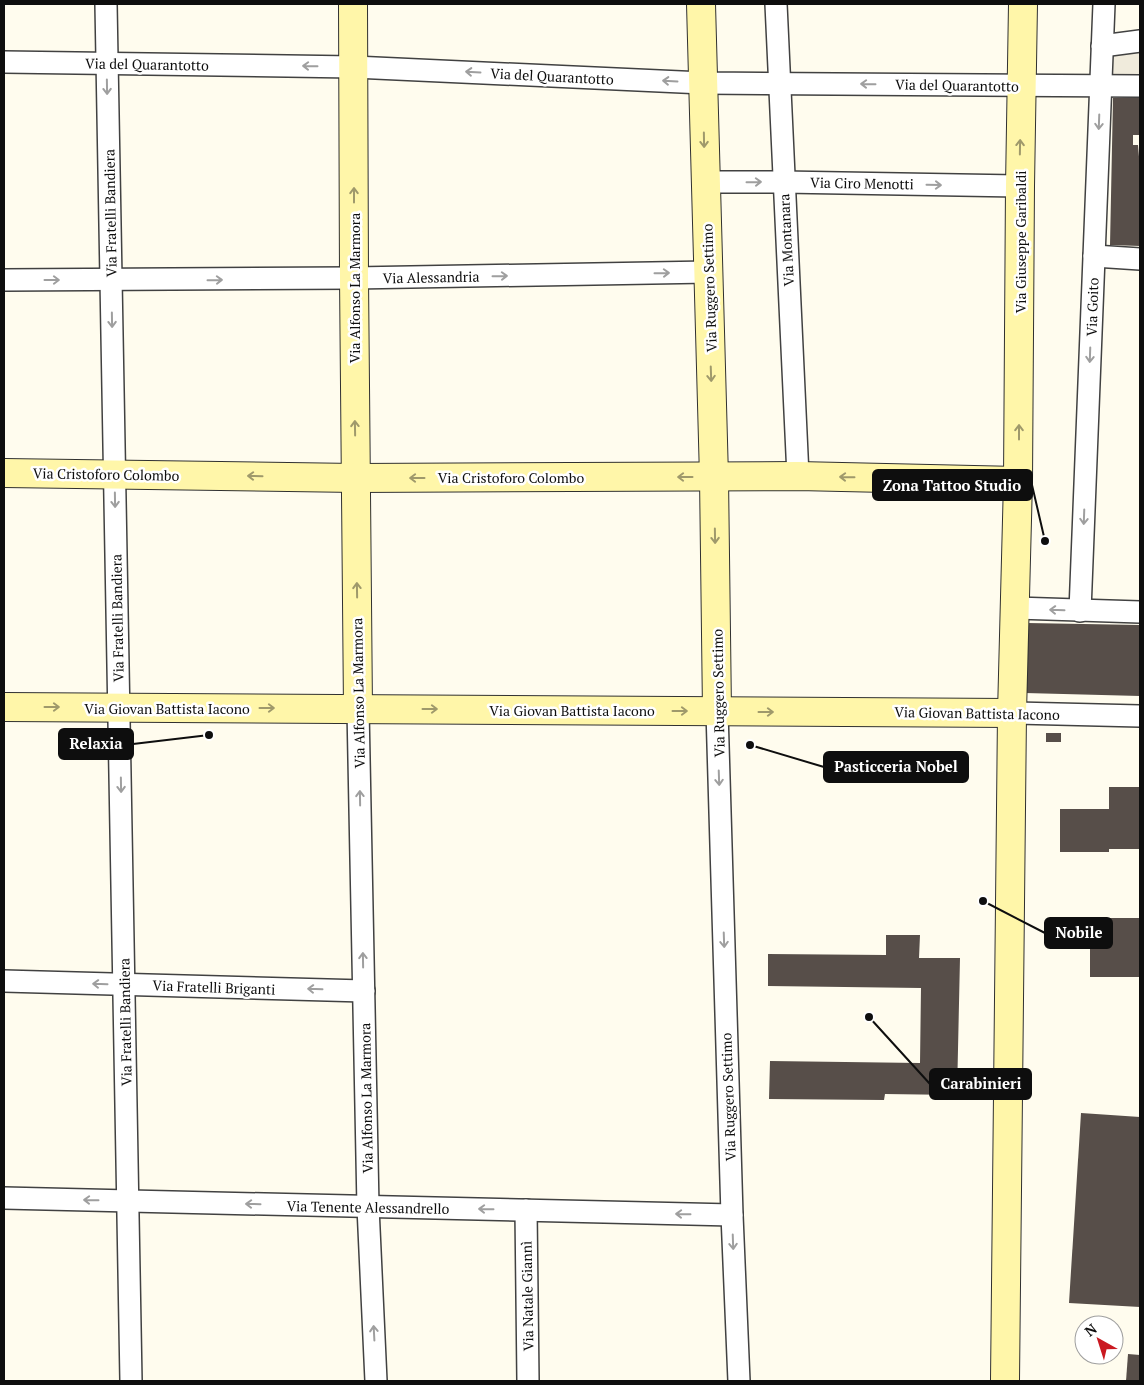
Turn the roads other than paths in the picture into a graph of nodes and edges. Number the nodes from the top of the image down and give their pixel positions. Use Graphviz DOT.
graph roads {
  1 [pos="106,4"];
  2 [pos="354,4"];
  3 [pos="701,4"];
  4 [pos="776,4"];
  5 [pos="1024,4"];
  6 [pos="1104,4"];
  7 [pos="1140,41"];
  8 [pos="1102,46"];
  9 [pos="4,62"];
  10 [pos="107,64"];
  11 [pos="354,67"];
  12 [pos="703,83"];
  13 [pos="781,83"];
  14 [pos="1021,85"];
  15 [pos="1101,86"];
  16 [pos="1140,86"];
  17 [pos="705,182"];
  18 [pos="783,182"];
  19 [pos="1020,186"];
  20 [pos="1094,256"];
  21 [pos="1140,259"];
  22 [pos="709,272"];
  23 [pos="354,278"];
  24 [pos="4,280"];
  25 [pos="111,280"];
  26 [pos="4,473"];
  27 [pos="115,474"];
  28 [pos="798,476"];
  29 [pos="714,477"];
  30 [pos="356,478"];
  31 [pos="1018,481"];
  32 [pos="1015,608"];
  33 [pos="1080,611"];
  34 [pos="1140,612"];
  35 [pos="4,707"];
  36 [pos="119,707"];
  37 [pos="358,709"];
  38 [pos="717,711"];
  39 [pos="1012,713"];
  40 [pos="1140,716"];
  41 [pos="4,981"];
  42 [pos="124,984"];
  43 [pos="364,990"];
  44 [pos="4,1198"];
  45 [pos="128,1201"];
  46 [pos="368,1206"];
  47 [pos="526,1210"];
  48 [pos="732,1215"];
  49 [pos="131,1381"];
  50 [pos="376,1381"];
  51 [pos="528,1381"];
  52 [pos="739,1381"];
  53 [pos="1005,1381"];
  1 -- 10 [label="street, Via Fratelli Bandiera"];
  2 -- 11 [label="main road, Via Alfonso La Marmora"];
  3 -- 12 [label="main road, Via Ruggero Settimo"];
  4 -- 13 [label="street, Via Montanara"];
  5 -- 14 [label="main road, Via Giuseppe Garibaldi"];
  6 -- 8 [label="street, Via Goito"];
  7 -- 8 [label="street"];
  8 -- 15 [label="street, Via Goito"];
  9 -- 10 [label="street, Via del Quarantotto"];
  11 -- 10 [label="street, Via del Quarantotto, one-way"];
  10 -- 25 [label="street, Via Fratelli Bandiera, one-way"];
  12 -- 11 [label="street, Via del Quarantotto, one-way"];
  23 -- 11 [label="main road, Via Alfonso La Marmora, one-way"];
  12 -- 13 [label="street, Via del Quarantotto"];
  12 -- 17 [label="main road, Via Ruggero Settimo, one-way"];
  14 -- 13 [label="street, Via del Quarantotto, one-way"];
  13 -- 18 [label="street, Via Montanara"];
  14 -- 15 [label="street, Via del Quarantotto"];
  19 -- 14 [label="main road, Via Giuseppe Garibaldi, one-way"];
  15 -- 16 [label="street, Via del Quarantotto"];
  15 -- 20 [label="street, Via Goito, one-way"];
  17 -- 18 [label="street, Via Ciro Menotti, one-way"];
  17 -- 22 [label="main road, Via Ruggero Settimo"];
  18 -- 19 [label="street, Via Ciro Menotti, one-way"];
  18 -- 28 [label="street, Via Montanara"];
  31 -- 19 [label="main road, Via Giuseppe Garibaldi, one-way"];
  20 -- 21 [label="street"];
  20 -- 33 [label="street, Via Goito, one-way"];
  23 -- 22 [label="street, Via Alessandria, one-way"];
  22 -- 29 [label="main road, Via Ruggero Settimo, one-way"];
  25 -- 23 [label="street, Via Alessandria, one-way"];
  30 -- 23 [label="main road, Via Alfonso La Marmora, one-way"];
  24 -- 25 [label="street, Via Alessandria, one-way"];
  25 -- 27 [label="street, Via Fratelli Bandiera, one-way"];
  26 -- 27 [label="main road, Via Cristoforo Colombo"];
  30 -- 27 [label="main road, Via Cristoforo Colombo, one-way"];
  27 -- 36 [label="street, Via Fratelli Bandiera, one-way"];
  28 -- 29 [label="main road, Via Cristoforo Colombo"];
  31 -- 28 [label="main road, Via Cristoforo Colombo, one-way"];
  29 -- 30 [label="main road, Via Cristoforo Colombo, one-way"];
  29 -- 38 [label="main road, Via Ruggero Settimo, one-way"];
  37 -- 30 [label="main road, Via Alfonso La Marmora, one-way"];
  31 -- 32 [label="main road, Via Giuseppe Garibaldi"];
  33 -- 32 [label="street, one-way"];
  32 -- 39 [label="main road, Via Giuseppe Garibaldi"];
  33 -- 34 [label="street"];
  35 -- 36 [label="main road, Via Giovan Battista Iacono, one-way"];
  36 -- 37 [label="main road, Via Giovan Battista Iacono, one-way"];
  36 -- 42 [label="street, Via Fratelli Bandiera, one-way"];
  37 -- 38 [label="main road, Via Giovan Battista Iacono, one-way"];
  43 -- 37 [label="street, Via Alfonso La Marmora, one-way"];
  38 -- 39 [label="main road, Via Giovan Battista Iacono, one-way"];
  38 -- 48 [label="street, Via Ruggero Settimo, one-way"];
  39 -- 40 [label="street, Via Giovan Battista Iacono"];
  39 -- 53 [label="main road, Via Giuseppe Garibaldi"];
  42 -- 41 [label="street, Via Fratelli Briganti, one-way"];
  43 -- 42 [label="street, Via Fratelli Briganti, one-way"];
  42 -- 45 [label="street, Via Fratelli Bandiera"];
  43 -- 46 [label="street, Via Alfonso La Marmora"];
  45 -- 44 [label="street, Via Tenente Alessandrello, one-way"];
  46 -- 45 [label="street, Via Tenente Alessandrello, one-way"];
  45 -- 49 [label="street, Via Fratelli Bandiera"];
  47 -- 46 [label="street, Via Tenente Alessandrello, one-way"];
  50 -- 46 [label="street, Via Alfonso La Marmora, one-way"];
  48 -- 47 [label="street, Via Tenente Alessandrello, one-way"];
  47 -- 51 [label="street, Via Natale Giannì"];
  48 -- 52 [label="street, Via Ruggero Settimo, one-way"];
}
